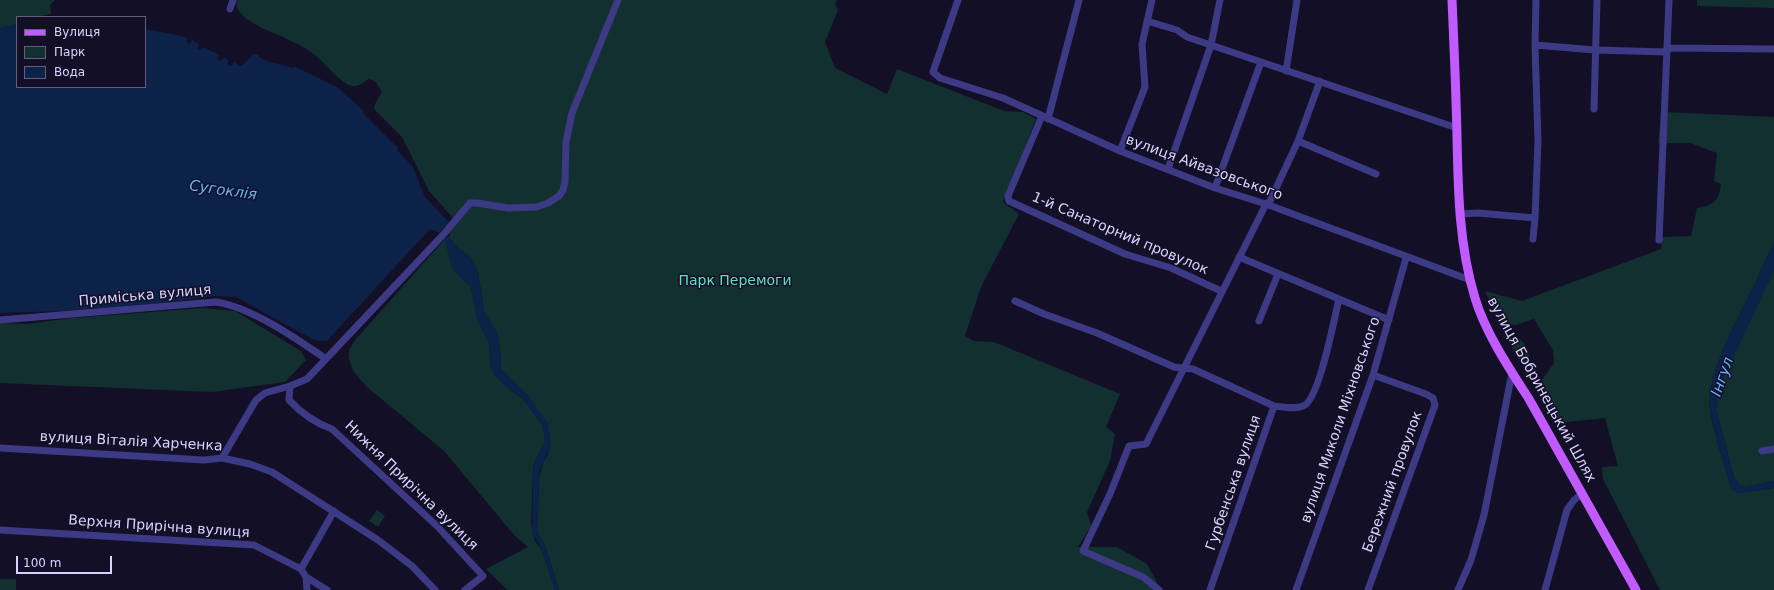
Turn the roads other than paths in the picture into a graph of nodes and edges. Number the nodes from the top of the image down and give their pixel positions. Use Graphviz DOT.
graph roads {
  1 [pos="233,0"];
  2 [pos="618,0"];
  3 [pos="958,0"];
  4 [pos="1079,0"];
  5 [pos="1152,0"];
  6 [pos="1220,0"];
  7 [pos="1297,0"];
  8 [pos="1452,0"];
  9 [pos="1536,0"];
  10 [pos="1597,0"];
  11 [pos="1669,0"];
  12 [pos="230,9"];
  13 [pos="1148,21"];
  14 [pos="1211,45"];
  15 [pos="1535,45"];
  16 [pos="1774,49"];
  17 [pos="1595,50"];
  18 [pos="1667,50"];
  19 [pos="1261,62"];
  20 [pos="1286,71"];
  21 [pos="1320,81"];
  22 [pos="1594,109"];
  23 [pos="1045,118"];
  24 [pos="1457,128"];
  25 [pos="1298,141"];
  26 [pos="1120,151"];
  27 [pos="1168,169"];
  28 [pos="1376,174"];
  29 [pos="1215,188"];
  30 [pos="1266,204"];
  31 [pos="1460,214"];
  32 [pos="1535,218"];
  33 [pos="1533,239"];
  34 [pos="1659,240"];
  35 [pos="1239,257"];
  36 [pos="1406,258"];
  37 [pos="1278,274"];
  38 [pos="1470,280"];
  39 [pos="1221,291"];
  40 [pos="1339,299"];
  41 [pos="1015,301"];
  42 [pos="0,320"];
  43 [pos="1389,320"];
  44 [pos="1259,321"];
  45 [pos="326,359"];
  46 [pos="1184,368"];
  47 [pos="1512,373"];
  48 [pos="1373,375"];
  49 [pos="290,386"];
  50 [pos="1274,406"];
  51 [pos="0,448"];
  52 [pos="1774,449"];
  53 [pos="1762,451"];
  54 [pos="222,458"];
  55 [pos="1582,494"];
  56 [pos="334,511"];
  57 [pos="0,530"];
  58 [pos="301,569"];
  59 [pos="306,577"];
  60 [pos="307,590"];
  61 [pos="328,590"];
  62 [pos="435,590"];
  63 [pos="465,590"];
  64 [pos="1160,590"];
  65 [pos="1210,590"];
  66 [pos="1296,590"];
  67 [pos="1368,590"];
  68 [pos="1458,590"];
  69 [pos="1545,590"];
  70 [pos="1636,590"];
  1 -- 12 [label="street"];
  2 -- 45 [label="street"];
  3 -- 23 [label="street, вулиця Айвазовського"];
  4 -- 23 [label="street"];
  5 -- 13 [label="street"];
  6 -- 14 [label="street"];
  7 -- 20 [label="street"];
  8 -- 24 [label="main road, вулиця Бобринецький Шлях"];
  9 -- 15 [label="street"];
  10 -- 17 [label="street"];
  11 -- 18 [label="street"];
  13 -- 14 [label="street"];
  13 -- 26 [label="street"];
  14 -- 19 [label="street"];
  14 -- 27 [label="street"];
  15 -- 17 [label="street"];
  15 -- 32 [label="street"];
  16 -- 18 [label="street"];
  17 -- 18 [label="street"];
  17 -- 22 [label="street"];
  18 -- 34 [label="street"];
  19 -- 20 [label="street"];
  19 -- 29 [label="street"];
  20 -- 21 [label="street"];
  21 -- 24 [label="street"];
  21 -- 25 [label="street"];
  23 -- 26 [label="street, вулиця Айвазовського"];
  23 -- 39 [label="street, 1-й Санаторний провулок"];
  24 -- 31 [label="main road, вулиця Бобринецький Шлях"];
  25 -- 28 [label="street"];
  25 -- 30 [label="street"];
  26 -- 27 [label="street, вулиця Айвазовського"];
  27 -- 29 [label="street, вулиця Айвазовського"];
  29 -- 30 [label="street, вулиця Айвазовського"];
  30 -- 35 [label="street"];
  30 -- 36 [label="street, вулиця Айвазовського"];
  31 -- 32 [label="street"];
  31 -- 38 [label="main road, вулиця Бобринецький Шлях"];
  32 -- 33 [label="street"];
  35 -- 37 [label="street"];
  35 -- 39 [label="street"];
  36 -- 38 [label="street, вулиця Айвазовського"];
  36 -- 43 [label="street, вулиця Миколи Міхновського"];
  37 -- 40 [label="street"];
  37 -- 44 [label="street"];
  38 -- 47 [label="main road, вулиця Бобринецький Шлях"];
  39 -- 46 [label="street"];
  40 -- 43 [label="street"];
  40 -- 50 [label="street, Гурбенська вулиця"];
  41 -- 46 [label="street"];
  42 -- 45 [label="street, Приміська вулиця"];
  43 -- 48 [label="street, вулиця Миколи Міхновського"];
  45 -- 49 [label="street"];
  46 -- 50 [label="street"];
  46 -- 64 [label="street"];
  47 -- 55 [label="main road, вулиця Бобринецький Шлях"];
  47 -- 68 [label="street"];
  48 -- 66 [label="street, вулиця Миколи Міхновського"];
  48 -- 67 [label="street, Бережний провулок"];
  49 -- 54 [label="street"];
  49 -- 63 [label="street, Нижня Прирічна вулиця"];
  50 -- 65 [label="street, Гурбенська вулиця"];
  51 -- 54 [label="street, вулиця Віталія Харченка"];
  52 -- 53 [label="street"];
  54 -- 56 [label="street, вулиця Віталія Харченка"];
  55 -- 69 [label="street"];
  55 -- 70 [label="main road, вулиця Бобринецький Шлях"];
  56 -- 58 [label="street"];
  56 -- 62 [label="street, вулиця Віталія Харченка"];
  57 -- 58 [label="street, Верхня Прирічна вулиця"];
  58 -- 59 [label="street"];
  59 -- 60 [label="street"];
  59 -- 61 [label="street"];
}
